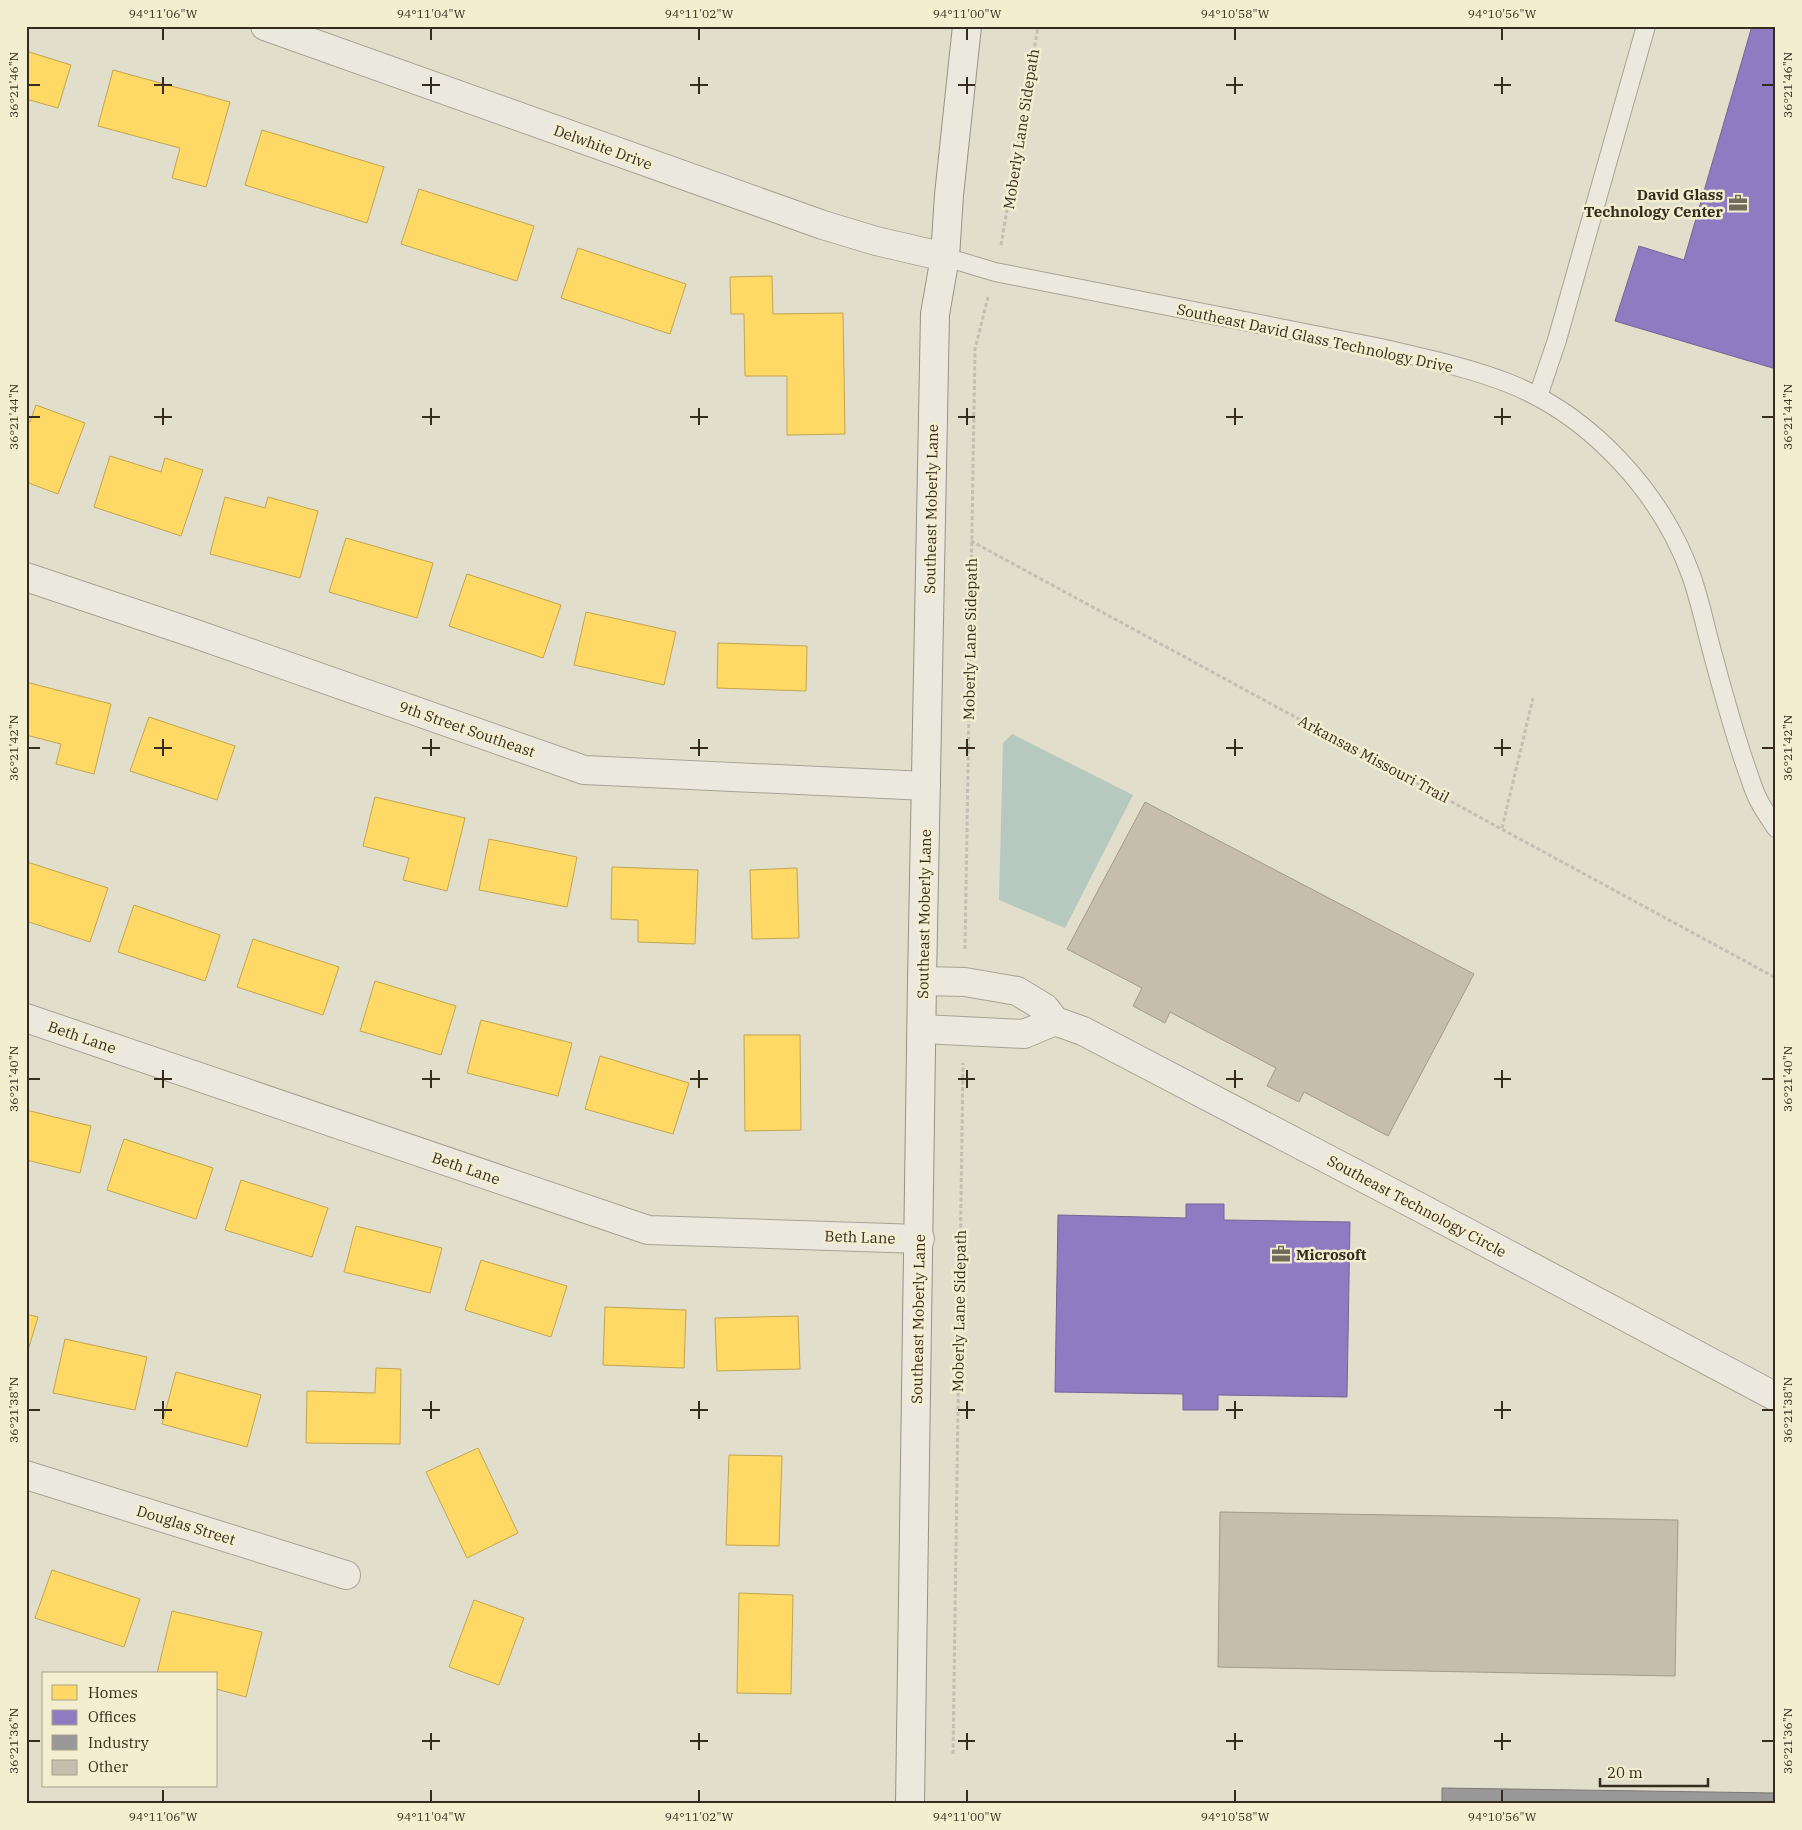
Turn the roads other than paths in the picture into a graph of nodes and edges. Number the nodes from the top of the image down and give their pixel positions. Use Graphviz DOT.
graph roads {
  1 [pos="265,26"];
  2 [pos="967,26"];
  3 [pos="1646,26"];
  4 [pos="945,257"];
  5 [pos="1538,396"];
  6 [pos="26,577"];
  7 [pos="926,786"];
  8 [pos="1776,828"];
  9 [pos="922,981"];
  10 [pos="26,1018"];
  11 [pos="1055,1020"];
  12 [pos="922,1030"];
  13 [pos="920,1239"];
  14 [pos="1776,1397"];
  15 [pos="26,1475"];
  16 [pos="346,1575"];
  17 [pos="910,1804"];
  1 -- 4 [label="street, Delwhite Drive"];
  2 -- 4 [label="street, Southeast Moberly Lane"];
  3 -- 5 [label="lane"];
  4 -- 5 [label="lane, Southeast David Glass Technology Drive"];
  4 -- 7 [label="street, Southeast Moberly Lane"];
  5 -- 8 [label="lane, Southeast David Glass Technology Drive"];
  6 -- 7 [label="street, 9th Street Southeast"];
  7 -- 9 [label="street, Southeast Moberly Lane"];
  9 -- 11 [label="street, Southeast Technology Circle"];
  9 -- 12 [label="street, Southeast Moberly Lane"];
  10 -- 13 [label="street, Beth Lane"];
  11 -- 12 [label="street"];
  11 -- 14 [label="street, Southeast Technology Circle"];
  12 -- 13 [label="street, Southeast Moberly Lane"];
  13 -- 17 [label="street, Southeast Moberly Lane"];
  15 -- 16 [label="street, Douglas Street"];
}
